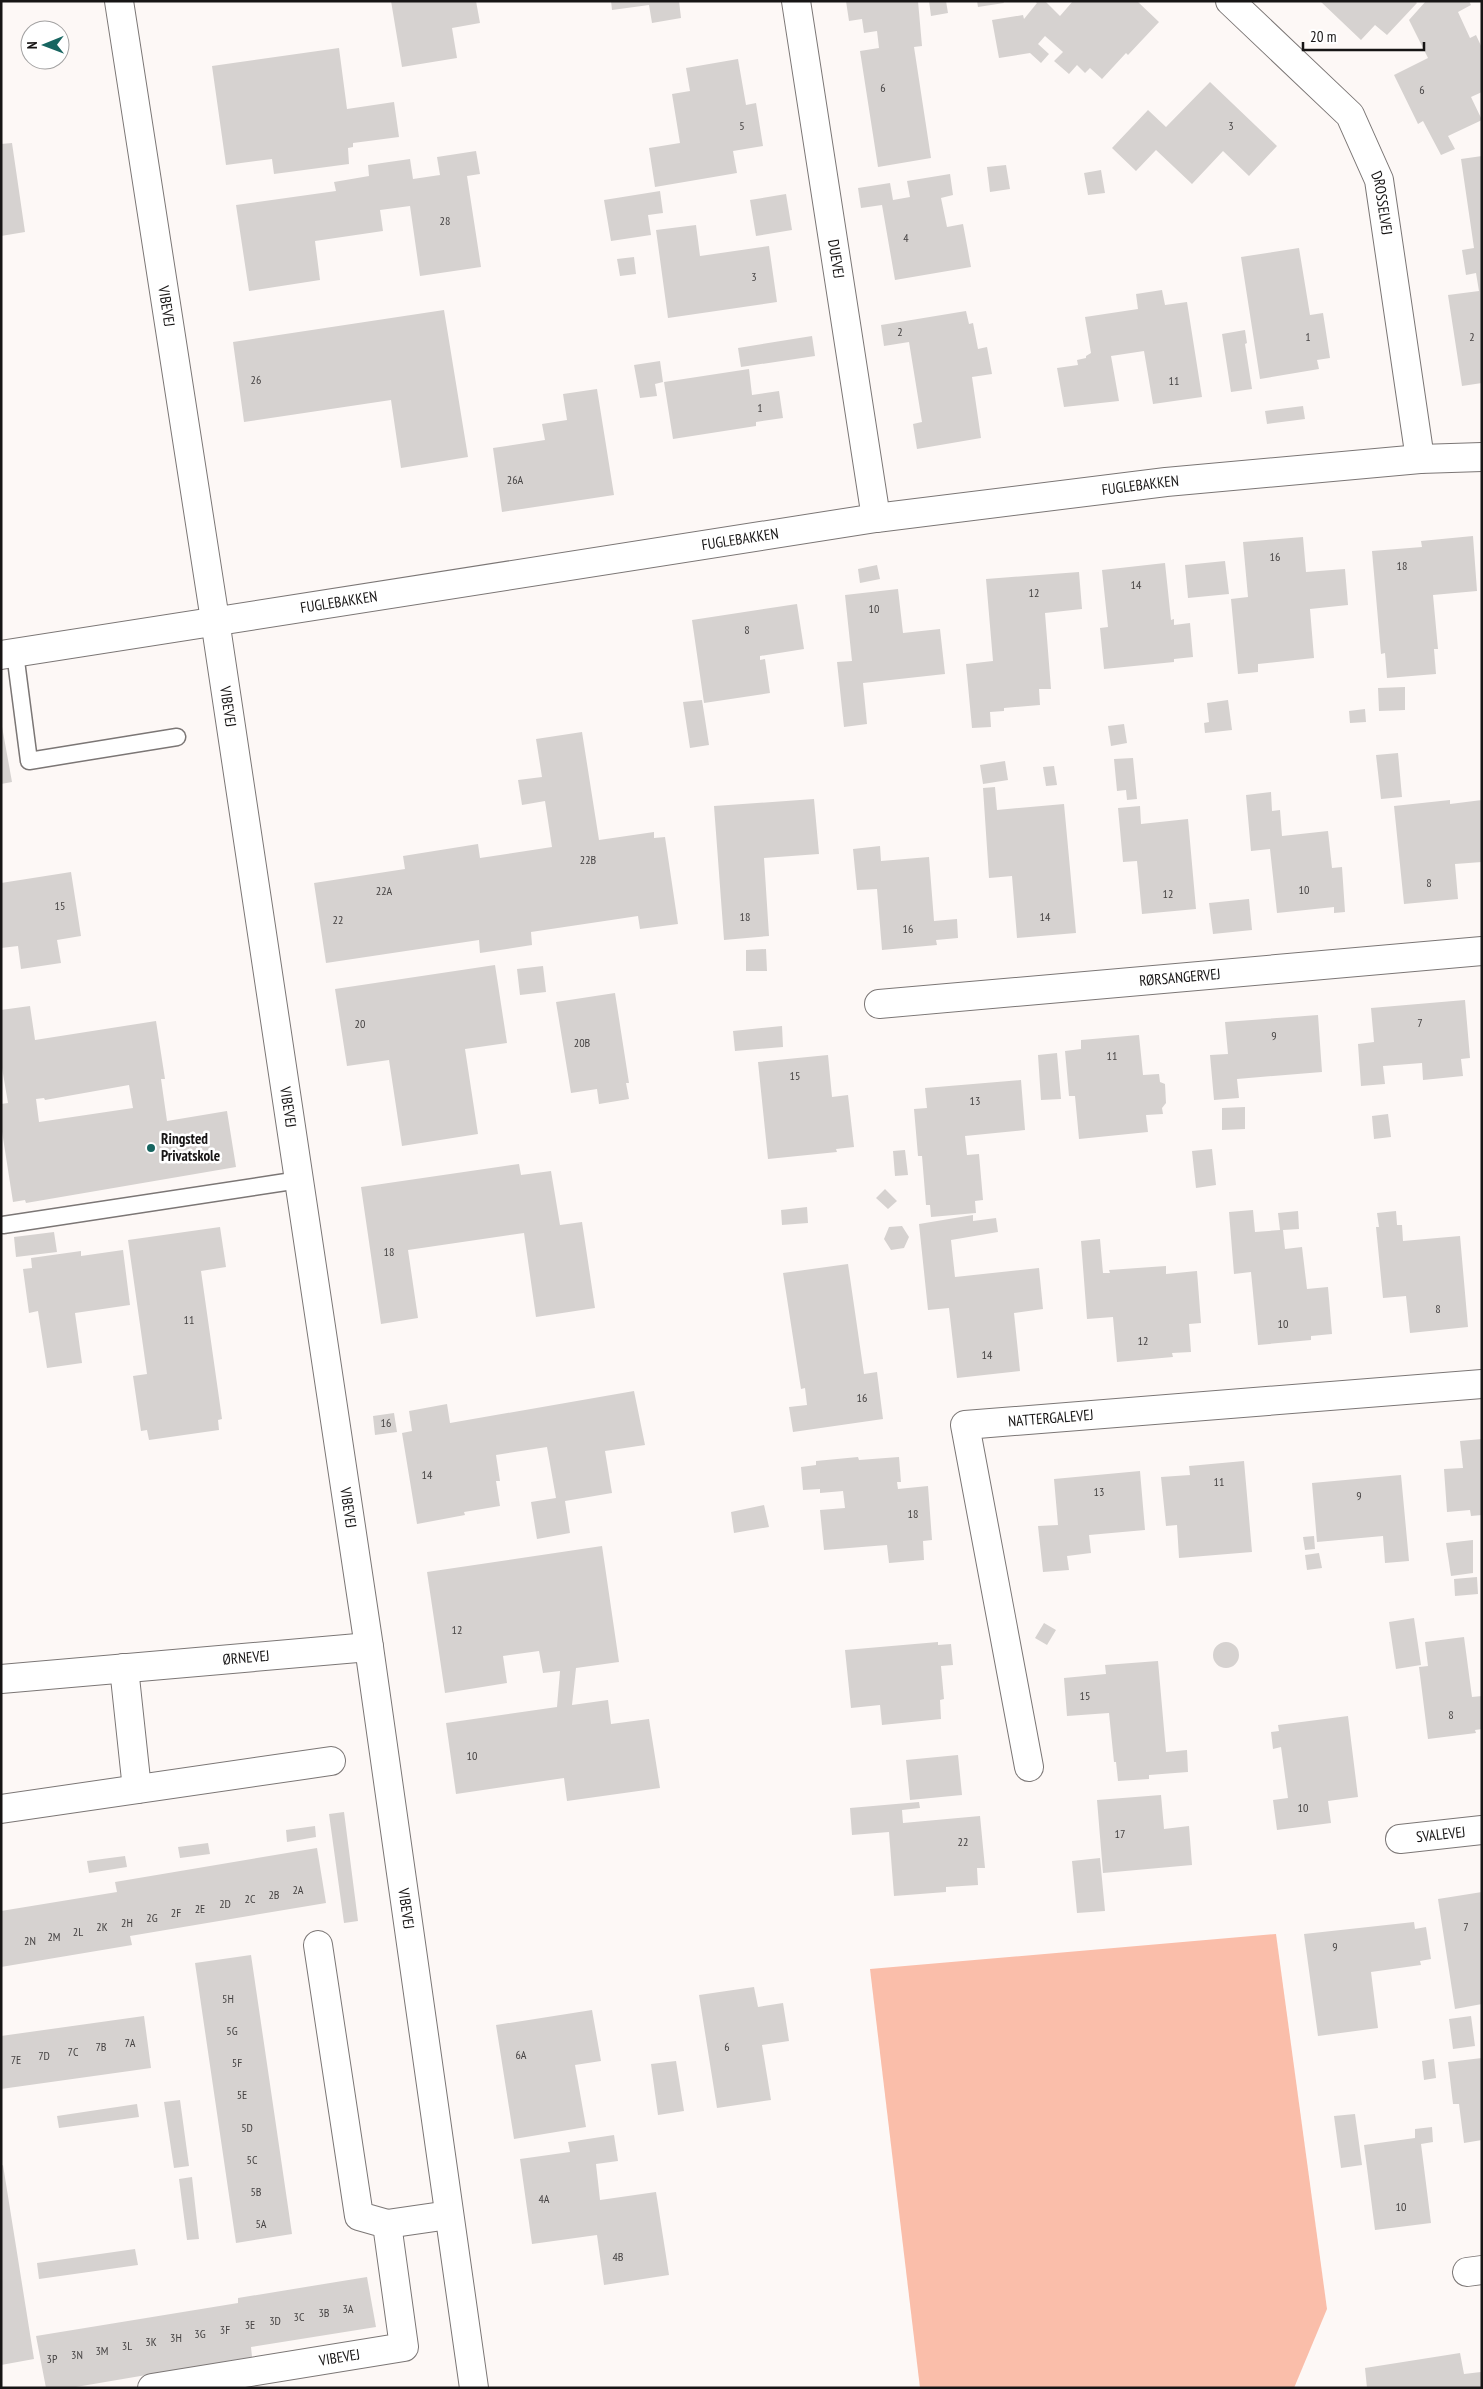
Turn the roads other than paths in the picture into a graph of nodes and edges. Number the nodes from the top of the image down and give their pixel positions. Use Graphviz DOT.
graph roads {
  1 [pos="119,1"];
  2 [pos="796,1"];
  3 [pos="1230,1"];
  4 [pos="1482,457"];
  5 [pos="1420,459"];
  6 [pos="876,518"];
  7 [pos="215,620"];
  8 [pos="8,654"];
  9 [pos="177,737"];
  10 [pos="1482,951"];
  11 [pos="879,1004"];
  12 [pos="299,1180"];
  13 [pos="3,1225"];
  14 [pos="1482,1384"];
  15 [pos="369,1647"];
  16 [pos="124,1668"];
  17 [pos="1,1679"];
  18 [pos="331,1761"];
  19 [pos="1029,1767"];
  20 [pos="137,1789"];
  21 [pos="1,1809"];
  22 [pos="1482,1830"];
  23 [pos="1400,1839"];
  24 [pos="318,1945"];
  25 [pos="449,2215"];
  26 [pos="387,2224"];
  27 [pos="152,2388"];
  28 [pos="474,2388"];
  1 -- 7 [label="street, VIBEVEJ"];
  2 -- 6 [label="street, DUEVEJ"];
  3 -- 5 [label="street, DROSSELVEJ"];
  4 -- 5 [label="street, FUGLEBAKKEN"];
  5 -- 6 [label="street, FUGLEBAKKEN"];
  6 -- 7 [label="street, FUGLEBAKKEN"];
  7 -- 8 [label="street, FUGLEBAKKEN"];
  7 -- 12 [label="street, VIBEVEJ"];
  8 -- 9 [label="lane"];
  10 -- 11 [label="street, RØRSANGERVEJ"];
  12 -- 13 [label="lane"];
  12 -- 15 [label="street, VIBEVEJ"];
  14 -- 19 [label="street, NATTERGALEVEJ"];
  15 -- 16 [label="street, ØRNEVEJ"];
  15 -- 25 [label="street, VIBEVEJ"];
  16 -- 17 [label="street, ØRNEVEJ"];
  16 -- 20 [label="street"];
  18 -- 20 [label="street"];
  20 -- 21 [label="street"];
  22 -- 23 [label="street, SVALEVEJ"];
  24 -- 26 [label="street"];
  25 -- 26 [label="street"];
  25 -- 28 [label="street, VIBEVEJ"];
  26 -- 27 [label="street, VIBEVEJ"];
}
